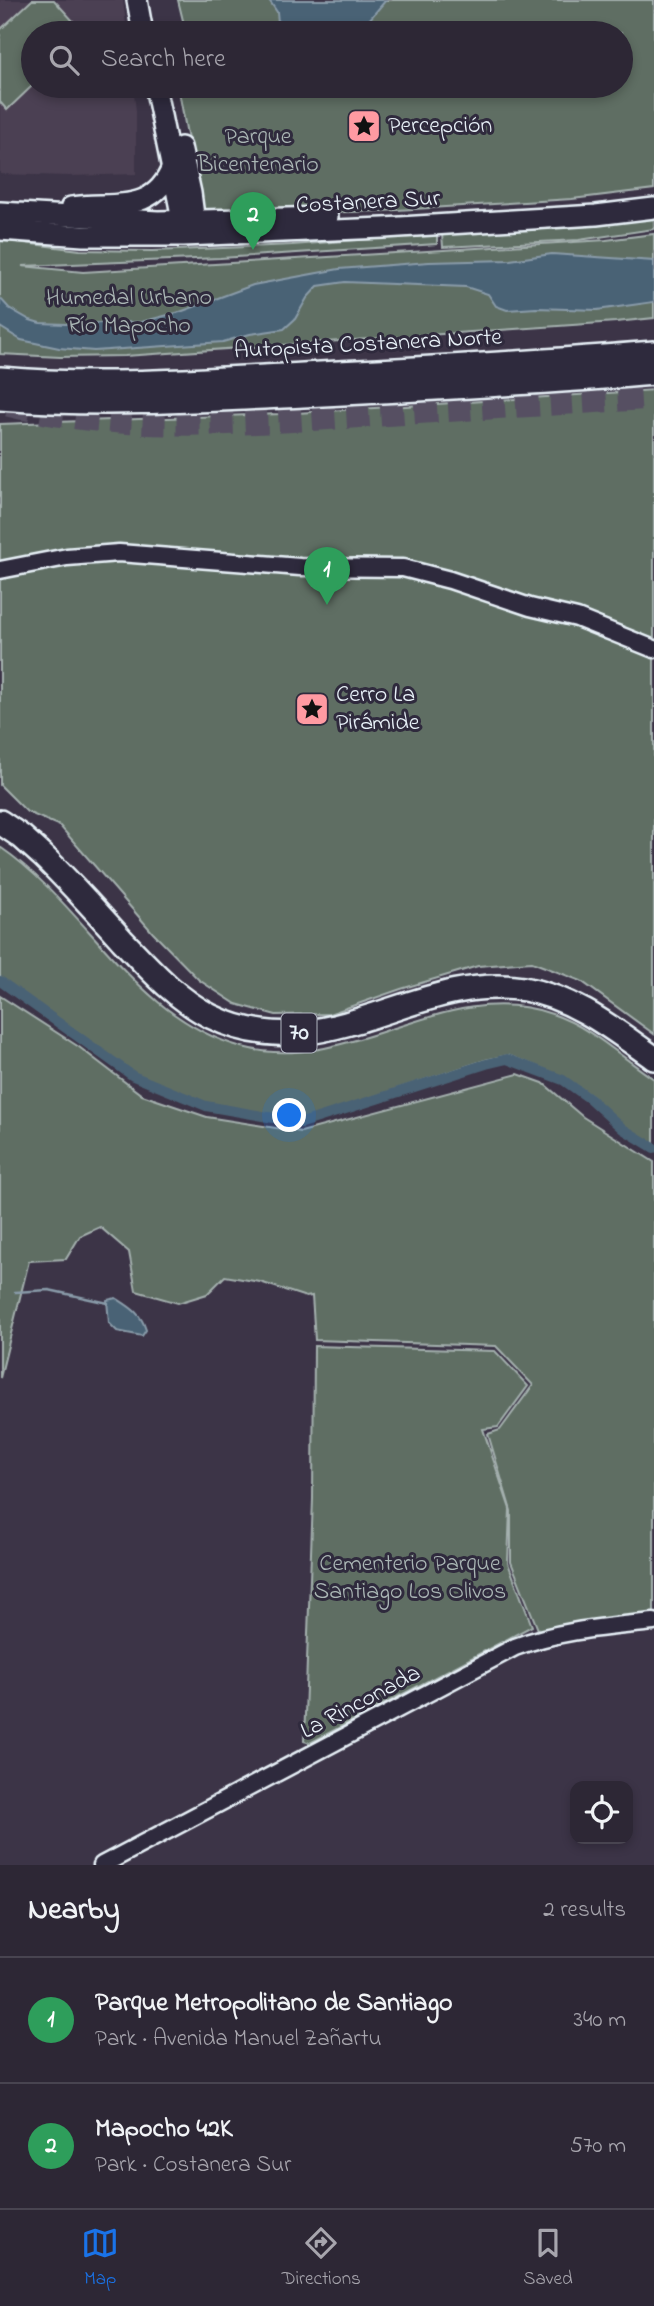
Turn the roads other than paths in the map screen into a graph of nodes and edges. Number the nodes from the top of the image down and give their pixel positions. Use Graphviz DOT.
graph roads {
  1 [pos="136,0"];
  2 [pos="150,0"];
  3 [pos="140,21"];
  4 [pos="154,21"];
  5 [pos="158,98"];
  6 [pos="170,98"];
  7 [pos="172,167"];
  8 [pos="654,196"];
  9 [pos="654,208"];
  10 [pos="0,212"];
  11 [pos="28,214"];
  12 [pos="189,228"];
  13 [pos="0,230"];
  14 [pos="654,338"];
  15 [pos="654,352"];
  16 [pos="545,363"];
  17 [pos="0,364"];
  18 [pos="654,373"];
  19 [pos="257,377"];
  20 [pos="0,379"];
  21 [pos="1,407"];
  22 [pos="0,570"];
  23 [pos="654,649"];
  24 [pos="0,822"];
  25 [pos="654,1058"];
  26 [pos="654,1622"];
  27 [pos="102,1865"];
  1 -- 3 [label="main road"];
  2 -- 4 [label="main road"];
  5 -- 7 [label="main road"];
  6 -- 12 [label="main road"];
  7 -- 11 [label="main road"];
  7 -- 12 [label="main road"];
  8 -- 12 [label="main road, Costanera Sur"];
  9 -- 12 [label="main road, Costanera Sur"];
  10 -- 11 [label="main road, Costanera Sur"];
  11 -- 12 [label="main road, Costanera Sur"];
  12 -- 13 [label="main road, Costanera Sur"];
  14 -- 16 [label="highway"];
  15 -- 16 [label="highway, Autopista Costanera Norte"];
  16 -- 19 [label="highway, Autopista Costanera Norte"];
  17 -- 19 [label="highway"];
  18 -- 21 [label="highway, Autopista Costanera Norte"];
  19 -- 20 [label="highway, Autopista Costanera Norte"];
  22 -- 23 [label="street"];
  24 -- 25 [label="highway, 70"];
  26 -- 27 [label="street, La Rinconada"];
}
